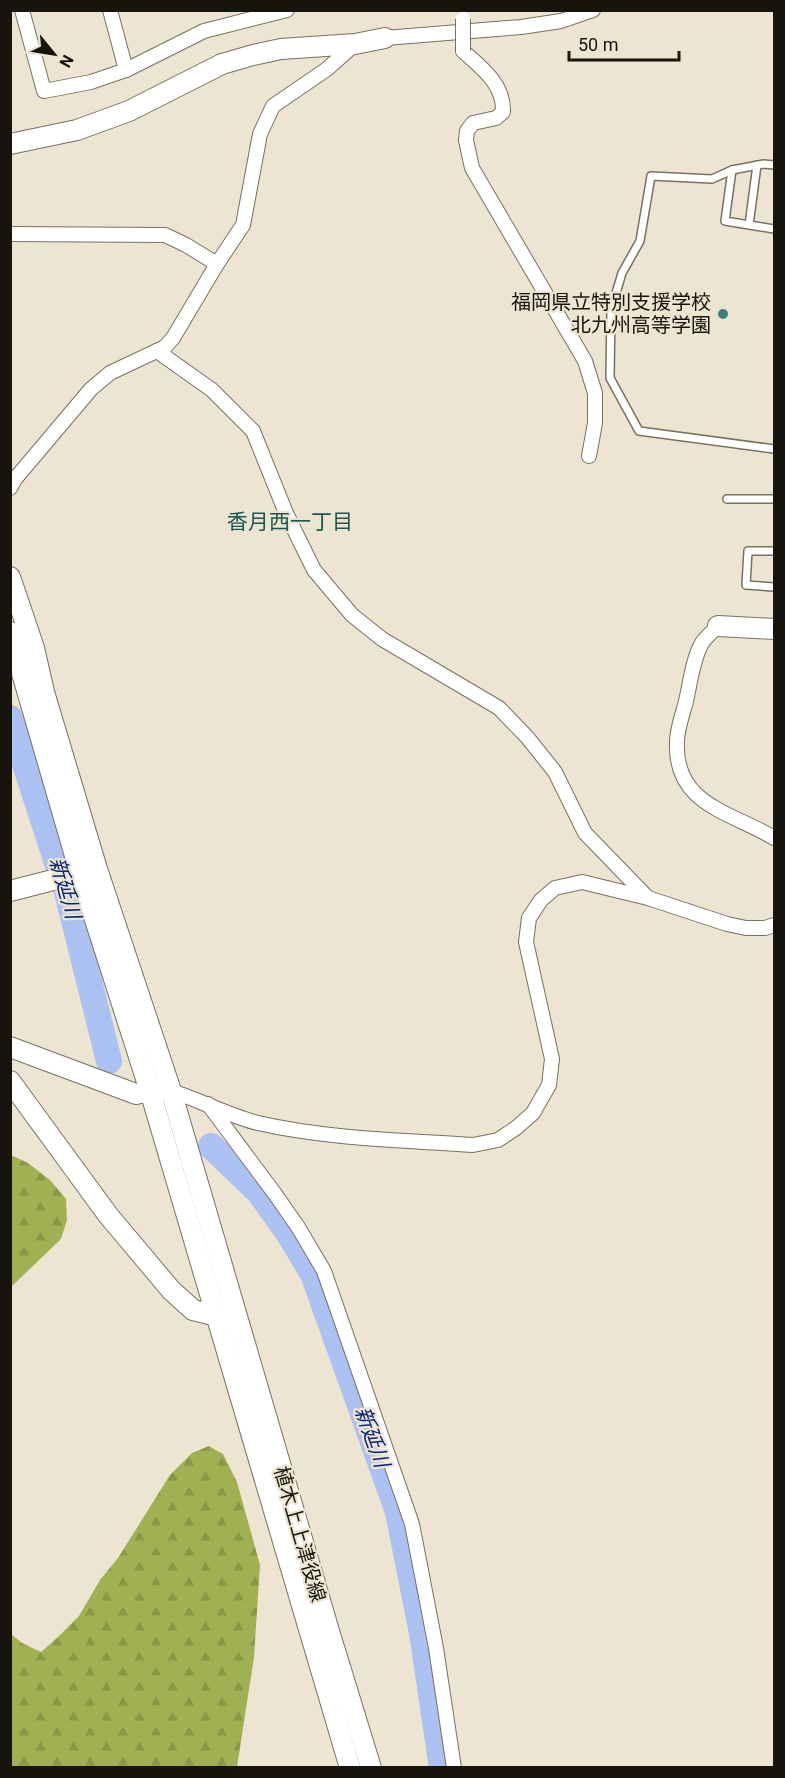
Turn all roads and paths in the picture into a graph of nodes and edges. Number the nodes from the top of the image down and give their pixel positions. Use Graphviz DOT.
graph roads {
  1 [pos="22,10"];
  2 [pos="110,10"];
  3 [pos="287,10"];
  4 [pos="593,10"];
  5 [pos="465,15"];
  6 [pos="385,38"];
  7 [pos="355,44"];
  8 [pos="126,70"];
  9 [pos="10,144"];
  10 [pos="757,165"];
  11 [pos="774,165"];
  12 [pos="732,170"];
  13 [pos="749,225"];
  14 [pos="774,229"];
  15 [pos="10,234"];
  16 [pos="217,264"];
  17 [pos="157,351"];
  18 [pos="774,449"];
  19 [pos="589,456"];
  20 [pos="10,488"];
  21 [pos="727,499"];
  22 [pos="774,499"];
  23 [pos="774,551"];
  24 [pos="10,577"];
  25 [pos="774,587"];
  26 [pos="718,626"];
  27 [pos="774,629"];
  28 [pos="10,632"];
  29 [pos="774,838"];
  30 [pos="88,871"];
  31 [pos="10,891"];
  32 [pos="648,898"];
  33 [pos="774,925"];
  34 [pos="10,1047"];
  35 [pos="10,1081"];
  36 [pos="150,1091"];
  37 [pos="171,1091"];
  38 [pos="208,1104"];
  39 [pos="216,1317"];
  40 [pos="237,1319"];
  41 [pos="351,1767"];
  42 [pos="371,1767"];
  43 [pos="454,1767"];
  1 -- 8 [label="street"];
  2 -- 8 [label="street"];
  3 -- 8 [label="street"];
  4 -- 6 [label="street"];
  5 -- 19 [label="street, bridge"];
  6 -- 7 [label="street"];
  7 -- 9 [label="street"];
  7 -- 16 [label="street"];
  10 -- 11 [label="lane"];
  10 -- 12 [label="lane"];
  10 -- 13 [label="lane"];
  12 -- 13 [label="lane"];
  12 -- 18 [label="lane"];
  13 -- 14 [label="lane"];
  15 -- 16 [label="street"];
  16 -- 17 [label="street"];
  17 -- 20 [label="street"];
  17 -- 32 [label="street"];
  21 -- 22 [label="lane"];
  23 -- 25 [label="lane"];
  24 -- 30 [label="street"];
  26 -- 27 [label="street"];
  26 -- 29 [label="street"];
  28 -- 30 [label="street"];
  30 -- 31 [label="street"];
  30 -- 36 [label="street, 植木上上津役線"];
  30 -- 37 [label="street, 植木上上津役線"];
  32 -- 33 [label="street"];
  32 -- 38 [label="street"];
  34 -- 36 [label="street"];
  35 -- 39 [label="street"];
  36 -- 37 [label="street"];
  36 -- 39 [label="street, 植木上上津役線"];
  37 -- 38 [label="street"];
  37 -- 40 [label="street, 植木上上津役線"];
  38 -- 43 [label="street"];
  39 -- 40 [label="street"];
  39 -- 41 [label="street, 植木上上津役線"];
  40 -- 42 [label="street, 植木上上津役線"];
}
